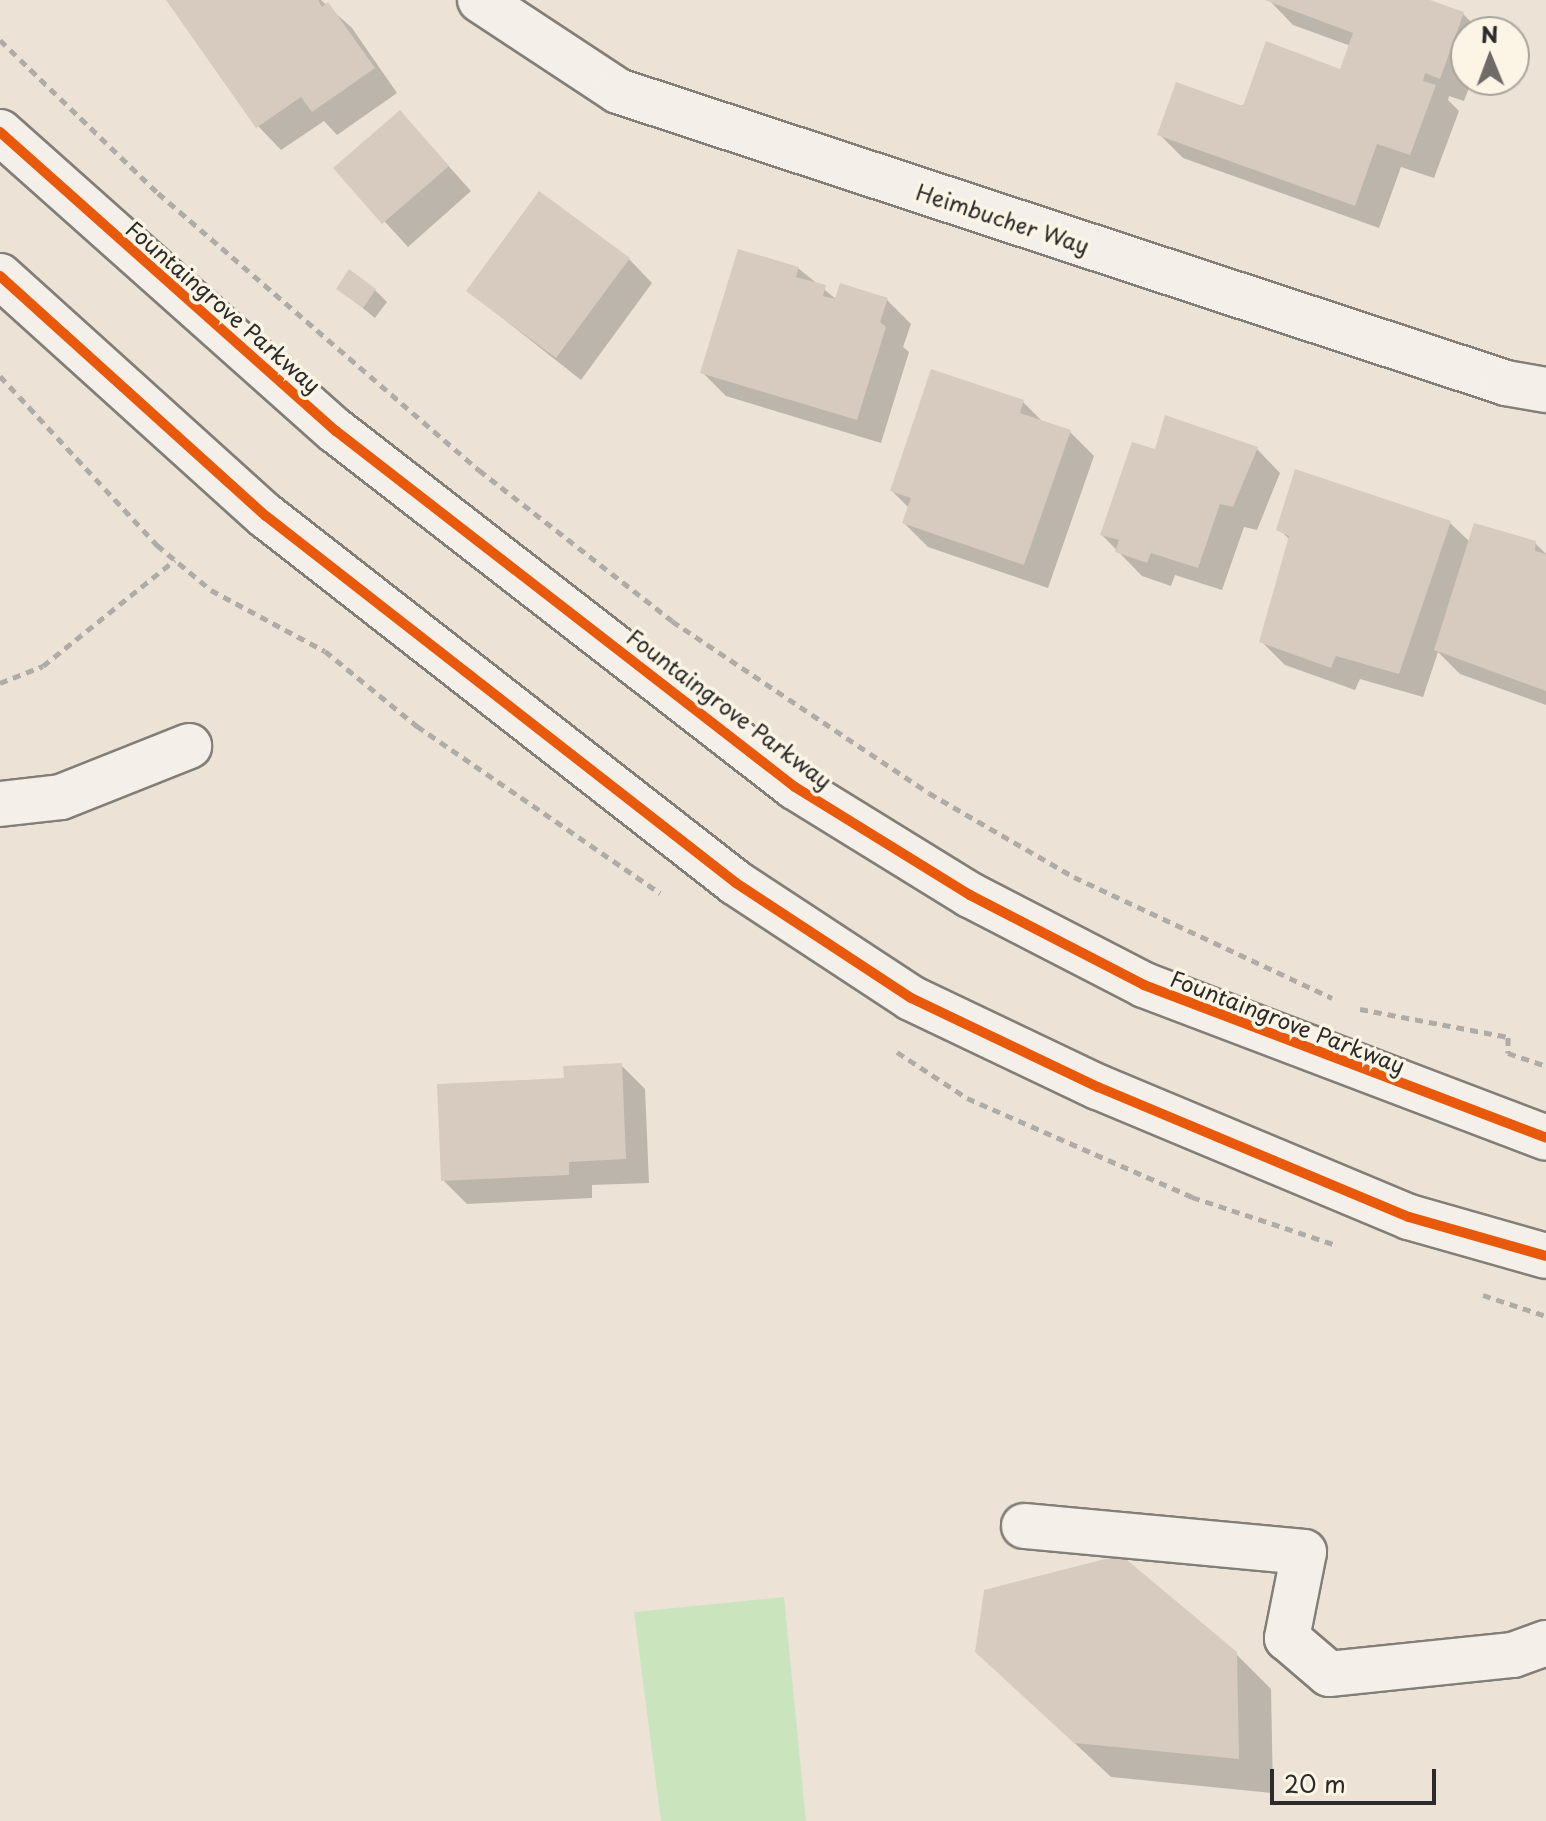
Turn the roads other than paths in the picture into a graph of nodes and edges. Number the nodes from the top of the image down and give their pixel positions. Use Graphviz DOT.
graph roads {
  1 [pos="480,0"];
  2 [pos="0,132"];
  3 [pos="0,276"];
  4 [pos="1546,390"];
  5 [pos="189,746"];
  6 [pos="0,804"];
  7 [pos="1546,1138"];
  8 [pos="1546,1256"];
  9 [pos="1024,1526"];
  10 [pos="1546,1643"];
  1 -- 4 [label="main road, Heimbucher Way"];
  2 -- 7 [label="main road, Fountaingrove Parkway"];
  3 -- 8 [label="main road"];
  5 -- 6 [label="main road"];
  9 -- 10 [label="main road"];
}
